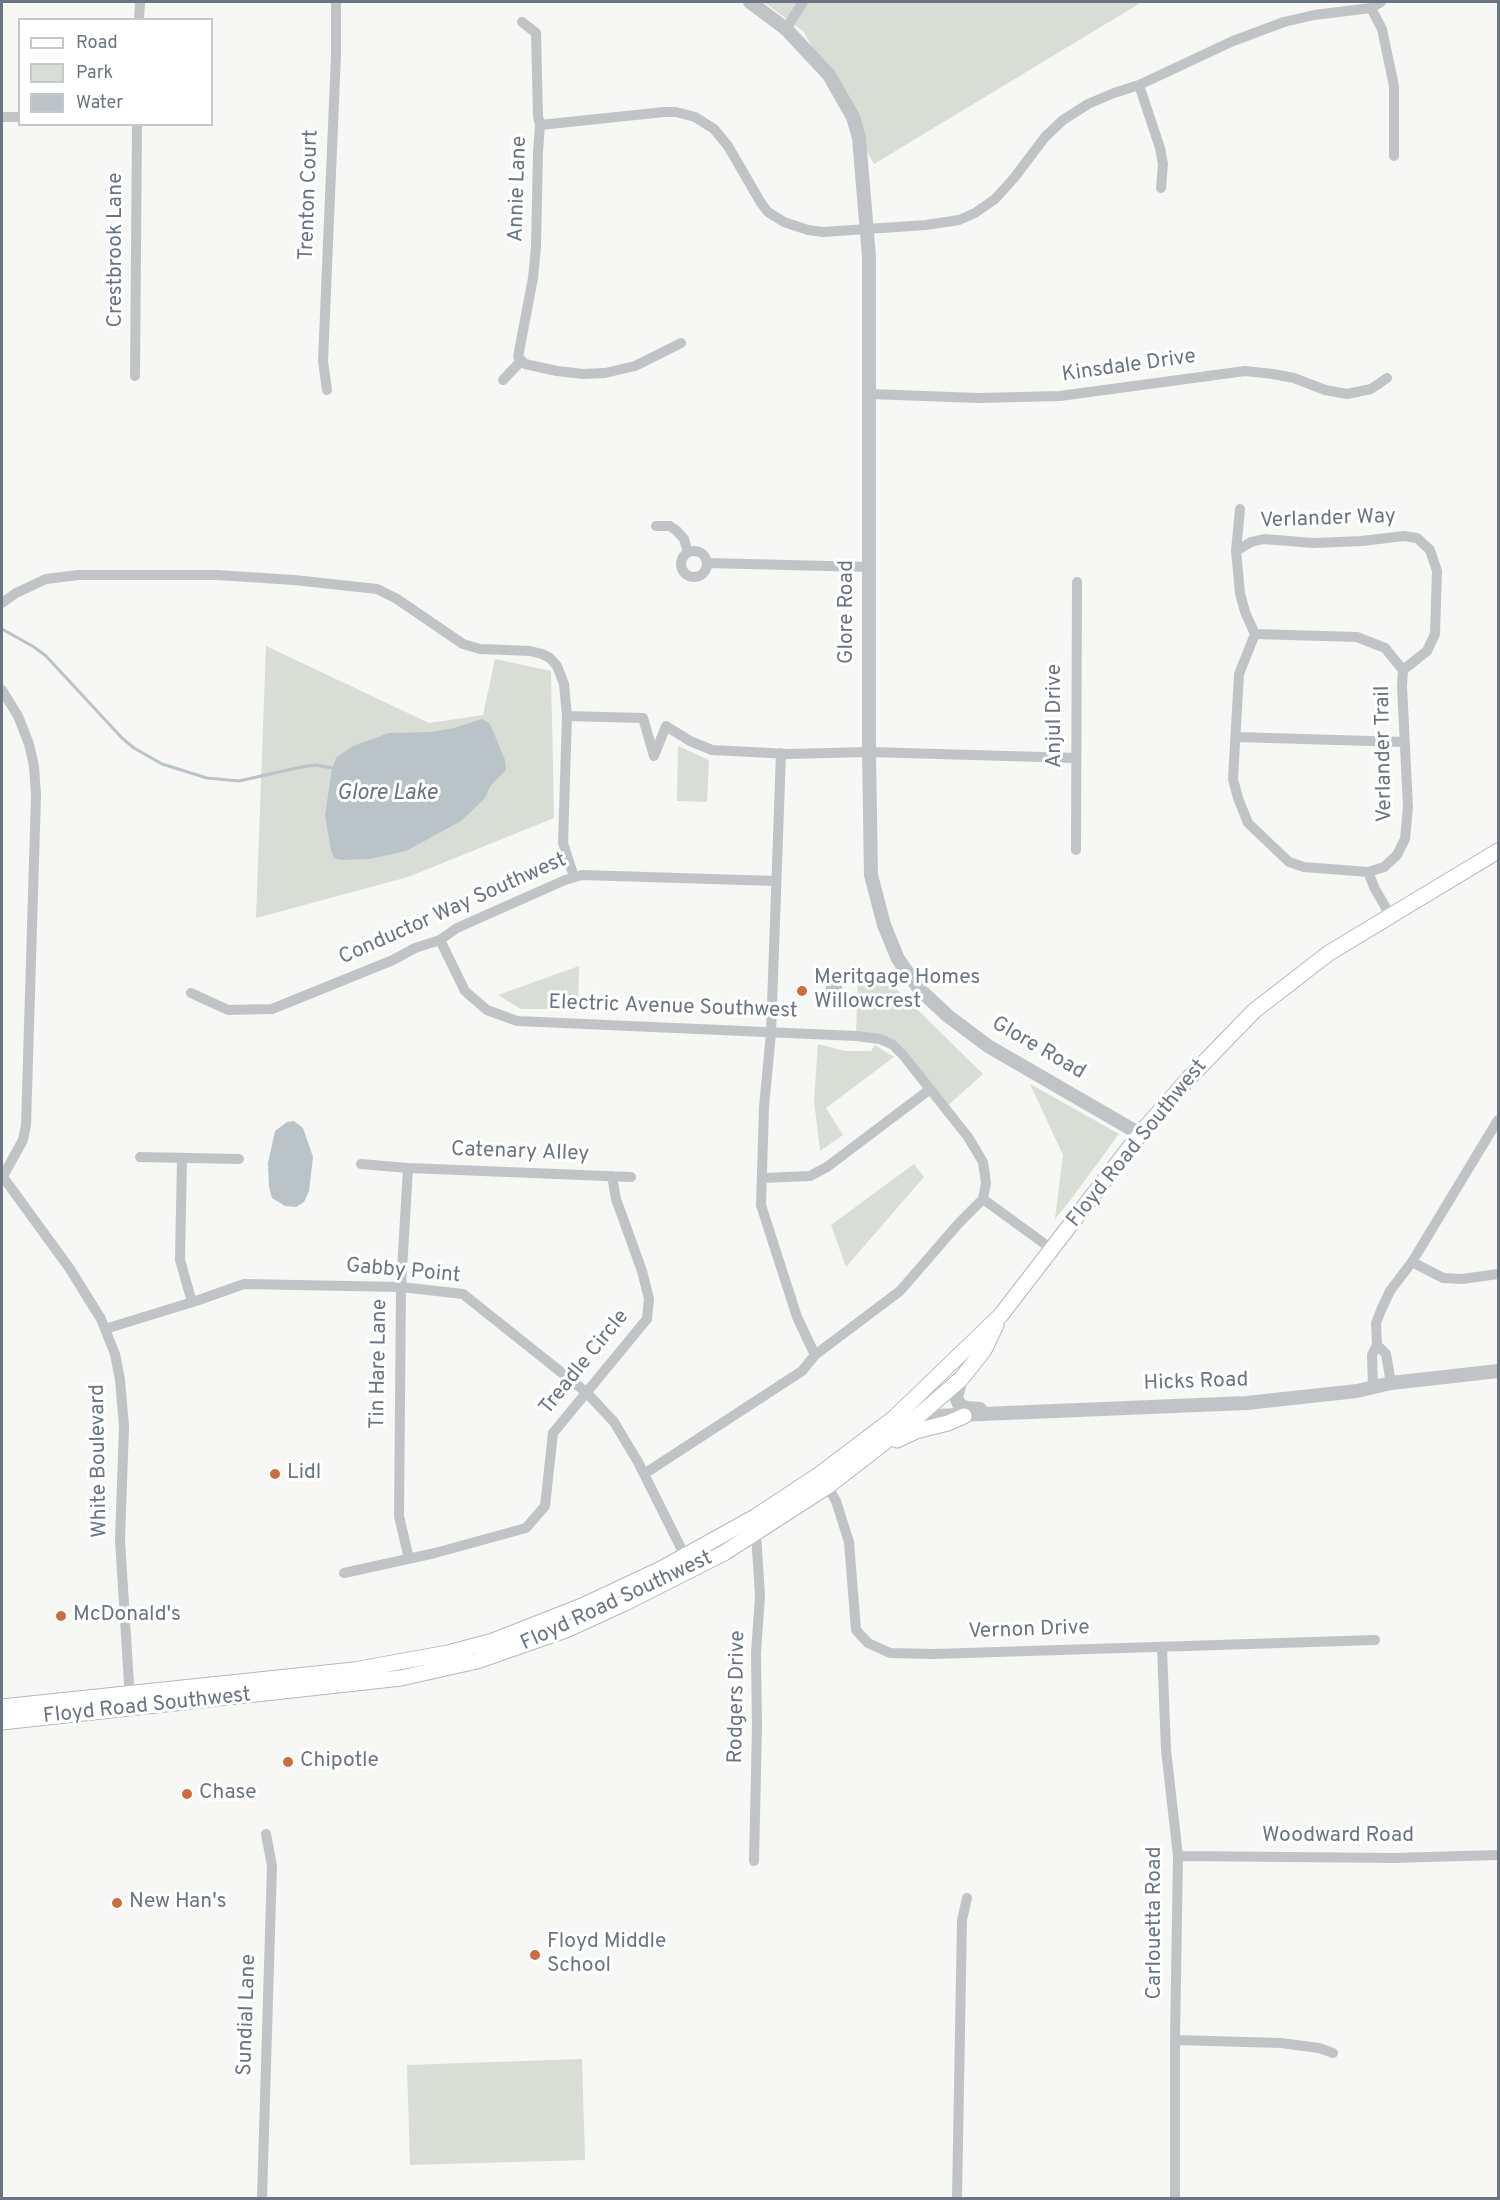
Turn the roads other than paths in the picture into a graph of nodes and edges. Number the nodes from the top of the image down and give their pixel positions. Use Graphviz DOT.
graph roads {
  1 [pos="140,2"];
  2 [pos="336,2"];
  3 [pos="750,2"];
  4 [pos="803,2"];
  5 [pos="1376,5"];
  6 [pos="139,18"];
  7 [pos="522,22"];
  8 [pos="786,29"];
  9 [pos="1139,85"];
  10 [pos="2,117"];
  11 [pos="18,117"];
  12 [pos="540,125"];
  13 [pos="137,126"];
  14 [pos="1394,156"];
  15 [pos="1161,188"];
  16 [pos="866,229"];
  17 [pos="681,344"];
  18 [pos="521,361"];
  19 [pos="135,376"];
  20 [pos="1387,378"];
  21 [pos="503,380"];
  22 [pos="327,390"];
  23 [pos="870,394"];
  24 [pos="1240,509"];
  25 [pos="656,526"];
  26 [pos="1236,551"];
  27 [pos="688,552"];
  28 [pos="707,563"];
  29 [pos="868,567"];
  30 [pos="1077,582"];
  31 [pos="2,603"];
  32 [pos="1255,634"];
  33 [pos="1403,670"];
  34 [pos="2,690"];
  35 [pos="567,716"];
  36 [pos="1236,737"];
  37 [pos="1404,742"];
  38 [pos="869,752"];
  39 [pos="781,753"];
  40 [pos="1076,758"];
  41 [pos="1076,850"];
  42 [pos="1498,851"];
  43 [pos="1368,872"];
  44 [pos="574,877"];
  45 [pos="776,881"];
  46 [pos="1390,915"];
  47 [pos="440,940"];
  48 [pos="191,993"];
  49 [pos="771,1033"];
  50 [pos="929,1090"];
  51 [pos="1498,1120"];
  52 [pos="1140,1134"];
  53 [pos="140,1157"];
  54 [pos="182,1158"];
  55 [pos="239,1159"];
  56 [pos="361,1164"];
  57 [pos="408,1168"];
  58 [pos="612,1176"];
  59 [pos="2,1177"];
  60 [pos="631,1177"];
  61 [pos="762,1178"];
  62 [pos="983,1199"];
  63 [pos="1053,1250"];
  64 [pos="1412,1262"];
  65 [pos="1498,1274"];
  66 [pos="401,1287"];
  67 [pos="192,1302"];
  68 [pos="1001,1315"];
  69 [pos="105,1329"];
  70 [pos="1377,1345"];
  71 [pos="815,1355"];
  72 [pos="1498,1371"];
  73 [pos="961,1379"];
  74 [pos="1391,1383"];
  75 [pos="1373,1386"];
  76 [pos="586,1392"];
  77 [pos="1006,1413"];
  78 [pos="964,1416"];
  79 [pos="917,1417"];
  80 [pos="894,1418"];
  81 [pos="866,1458"];
  82 [pos="644,1474"];
  83 [pos="824,1480"];
  84 [pos="756,1534"];
  85 [pos="685,1556"];
  86 [pos="410,1559"];
  87 [pos="344,1573"];
  88 [pos="1375,1640"];
  89 [pos="1162,1648"];
  90 [pos="130,1701"];
  91 [pos="2,1707"];
  92 [pos="2,1722"];
  93 [pos="266,1834"];
  94 [pos="1498,1855"];
  95 [pos="1178,1856"];
  96 [pos="754,1861"];
  97 [pos="967,1898"];
  98 [pos="1175,2040"];
  99 [pos="1334,2053"];
  100 [pos="262,2199"];
  101 [pos="957,2199"];
  102 [pos="1175,2199"];
  1 -- 6 [label="street"];
  2 -- 22 [label="street, Trenton Court"];
  3 -- 8 [label="street, Glore Road"];
  4 -- 8 [label="street"];
  5 -- 9 [label="street"];
  5 -- 14 [label="street"];
  7 -- 12 [label="street, Annie Lane"];
  8 -- 16 [label="street, Glore Road"];
  9 -- 15 [label="street"];
  9 -- 16 [label="street"];
  10 -- 11 [label="street"];
  12 -- 16 [label="street"];
  12 -- 18 [label="street, Annie Lane"];
  13 -- 19 [label="street, Crestbrook Lane"];
  16 -- 23 [label="street, Glore Road"];
  17 -- 18 [label="street"];
  18 -- 21 [label="street"];
  20 -- 23 [label="street, Kinsdale Drive"];
  23 -- 29 [label="street, Glore Road"];
  24 -- 26 [label="street"];
  25 -- 27 [label="street"];
  26 -- 32 [label="street"];
  26 -- 33 [label="street, Verlander Way"];
  27 -- 28 [label="street"];
  27 -- 28 [label="street"];
  28 -- 29 [label="street"];
  29 -- 38 [label="street, Glore Road"];
  30 -- 40 [label="street, Anjul Drive"];
  31 -- 35 [label="street"];
  32 -- 33 [label="street, Verlander Trail"];
  32 -- 36 [label="street"];
  33 -- 37 [label="street, Verlander Trail"];
  34 -- 59 [label="street"];
  35 -- 39 [label="street"];
  35 -- 44 [label="street"];
  36 -- 37 [label="street"];
  36 -- 43 [label="street"];
  37 -- 43 [label="street, Verlander Trail"];
  38 -- 39 [label="street"];
  38 -- 40 [label="street"];
  38 -- 52 [label="street, Glore Road"];
  39 -- 45 [label="street"];
  40 -- 41 [label="street, Anjul Drive"];
  42 -- 46 [label="main road, Floyd Road Southwest"];
  43 -- 46 [label="street"];
  44 -- 45 [label="street, Conductor Way Southwest"];
  44 -- 47 [label="street, Conductor Way Southwest"];
  45 -- 49 [label="street"];
  46 -- 52 [label="main road, Floyd Road Southwest"];
  47 -- 48 [label="street, Conductor Way Southwest"];
  47 -- 49 [label="street, Electric Avenue Southwest"];
  49 -- 50 [label="street, Electric Avenue Southwest"];
  49 -- 61 [label="street"];
  50 -- 61 [label="street"];
  50 -- 62 [label="street, Electric Avenue Southwest"];
  51 -- 64 [label="street"];
  52 -- 63 [label="main road, Floyd Road Southwest"];
  53 -- 54 [label="street"];
  54 -- 55 [label="street"];
  54 -- 67 [label="street"];
  56 -- 57 [label="street"];
  57 -- 58 [label="street, Catenary Alley"];
  57 -- 66 [label="street, Tin Hare Lane"];
  58 -- 60 [label="street, Catenary Alley"];
  58 -- 76 [label="street, Treadle Circle"];
  59 -- 69 [label="street, White Boulevard"];
  61 -- 71 [label="street"];
  62 -- 63 [label="street"];
  62 -- 71 [label="street"];
  63 -- 68 [label="main road, Floyd Road Southwest"];
  64 -- 65 [label="street"];
  64 -- 70 [label="street"];
  66 -- 67 [label="street, Gabby Point"];
  66 -- 76 [label="street, Gabby Point"];
  66 -- 86 [label="street, Tin Hare Lane"];
  67 -- 69 [label="street, Gabby Point"];
  68 -- 73 [label="main road, Floyd Road Southwest"];
  68 -- 80 [label="main road, Floyd Road Southwest"];
  69 -- 90 [label="street, White Boulevard"];
  70 -- 74 [label="street"];
  70 -- 75 [label="street"];
  71 -- 82 [label="street"];
  72 -- 74 [label="street, Hicks Road"];
  73 -- 77 [label="street"];
  73 -- 79 [label="main road, Floyd Road Southwest"];
  74 -- 75 [label="street, Hicks Road"];
  75 -- 77 [label="street, Hicks Road"];
  76 -- 82 [label="street, Gabby Point"];
  76 -- 86 [label="street, Treadle Circle"];
  77 -- 78 [label="street, Hicks Road"];
  78 -- 79 [label="street, Hicks Road"];
  78 -- 81 [label="main road"];
  79 -- 80 [label="street, Hicks Road"];
  79 -- 81 [label="main road, Floyd Road Southwest"];
  80 -- 83 [label="main road, Floyd Road Southwest"];
  81 -- 83 [label="main road, Floyd Road Southwest"];
  82 -- 85 [label="street, Gabby Point"];
  83 -- 84 [label="main road, Floyd Road Southwest"];
  83 -- 85 [label="main road, Floyd Road Southwest"];
  83 -- 89 [label="street, Vernon Drive"];
  84 -- 90 [label="main road, Floyd Road Southwest"];
  84 -- 96 [label="street, Rodgers Drive"];
  85 -- 90 [label="main road, Floyd Road Southwest"];
  86 -- 87 [label="street, Treadle Circle"];
  88 -- 89 [label="street, Vernon Drive"];
  89 -- 95 [label="street, Carlouetta Road"];
  90 -- 91 [label="main road, Floyd Road Southwest"];
  90 -- 92 [label="main road, Floyd Road Southwest"];
  93 -- 100 [label="street, Sundial Lane"];
  94 -- 95 [label="street, Woodward Road"];
  95 -- 98 [label="street, Carlouetta Road"];
  97 -- 101 [label="street"];
  98 -- 99 [label="street"];
  98 -- 102 [label="street, Carlouetta Road"];
}
